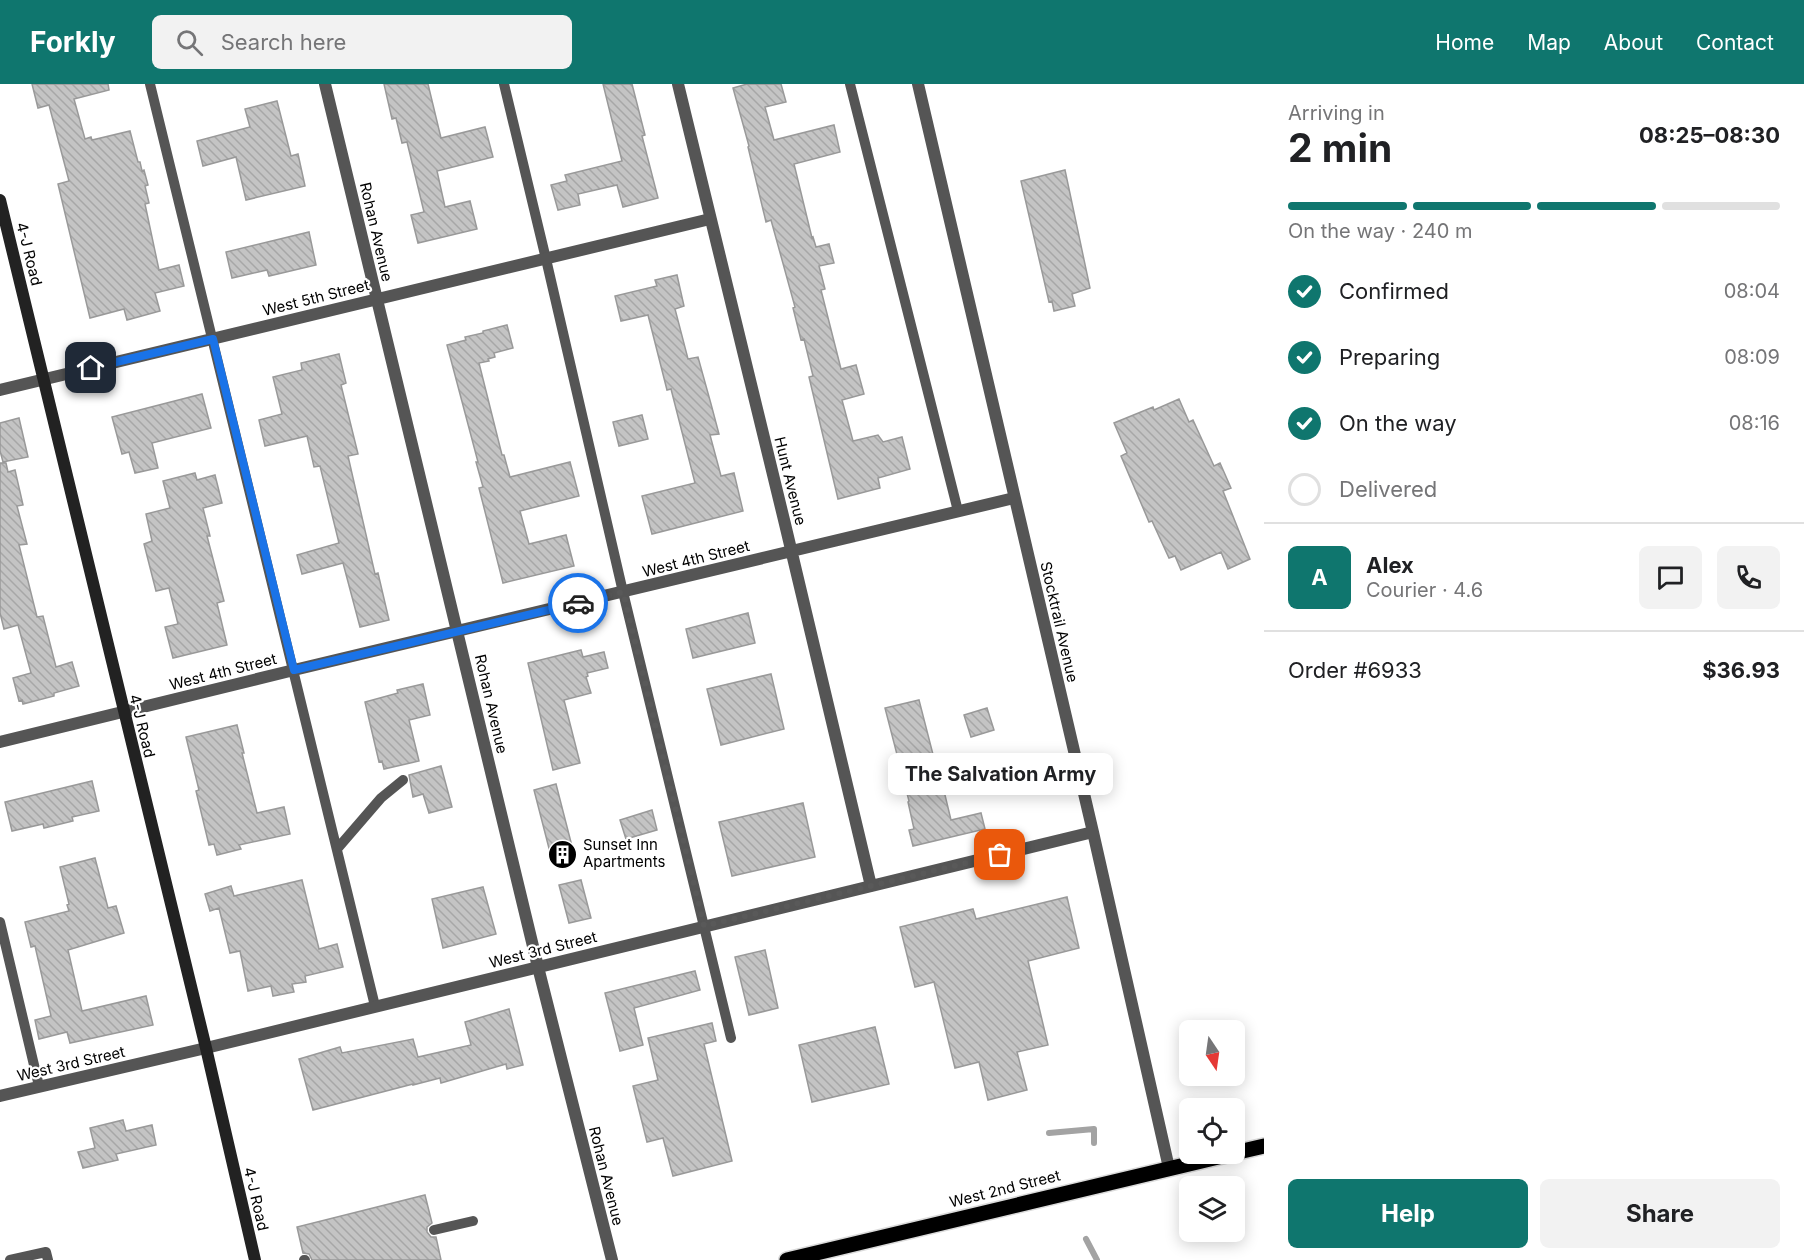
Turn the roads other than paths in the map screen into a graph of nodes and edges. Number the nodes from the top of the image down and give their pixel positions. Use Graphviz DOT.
graph roads {
  1 [pos="150,84"];
  2 [pos="325,84"];
  3 [pos="504,84"];
  4 [pos="678,84"];
  5 [pos="850,84"];
  6 [pos="918,84"];
  7 [pos="0,200"];
  8 [pos="710,219"];
  9 [pos="546,259"];
  10 [pos="376,299"];
  11 [pos="213,339"];
  12 [pos="44,379"];
  13 [pos="0,390"];
  14 [pos="1014,498"];
  15 [pos="958,511"];
  16 [pos="792,551"];
  17 [pos="623,592"];
  18 [pos="459,632"];
  19 [pos="294,670"];
  20 [pos="123,712"];
  21 [pos="0,742"];
  22 [pos="403,780"];
  23 [pos="1094,832"];
  24 [pos="338,849"];
  25 [pos="871,886"];
  26 [pos="0,922"];
  27 [pos="704,926"];
  28 [pos="538,967"];
  29 [pos="375,1006"];
  30 [pos="731,1038"];
  31 [pos="206,1048"];
  32 [pos="39,1086"];
  33 [pos="0,1096"];
  34 [pos="1264,1146"];
  35 [pos="1245,1150"];
  36 [pos="1186,1164"];
  37 [pos="1169,1168"];
  38 [pos="473,1221"];
  39 [pos="434,1230"];
  40 [pos="10,1260"];
  41 [pos="48,1260"];
  42 [pos="255,1260"];
  43 [pos="612,1260"];
  44 [pos="787,1260"];
  1 -- 11 [label="lane"];
  2 -- 10 [label="street, Rohan Avenue"];
  3 -- 9 [label="lane"];
  4 -- 8 [label="street, Hunt Avenue"];
  5 -- 15 [label="lane"];
  6 -- 14 [label="street, Stocktrail Avenue"];
  7 -- 12 [label="main road, 4-J Road"];
  8 -- 9 [label="street, West 5th Street"];
  8 -- 16 [label="street, Hunt Avenue"];
  9 -- 10 [label="street, West 5th Street"];
  9 -- 17 [label="lane"];
  10 -- 11 [label="street, West 5th Street"];
  10 -- 18 [label="street, Rohan Avenue"];
  11 -- 12 [label="street, West 5th Street"];
  11 -- 19 [label="lane"];
  12 -- 13 [label="street, West 5th Street"];
  12 -- 20 [label="main road, 4-J Road"];
  14 -- 15 [label="street, West 4th Street"];
  14 -- 23 [label="street, Stocktrail Avenue"];
  15 -- 16 [label="street, West 4th Street"];
  16 -- 17 [label="street, West 4th Street"];
  16 -- 25 [label="street, Hunt Avenue"];
  17 -- 18 [label="street, West 4th Street"];
  17 -- 27 [label="lane"];
  18 -- 19 [label="street, West 4th Street"];
  18 -- 28 [label="street, Rohan Avenue"];
  19 -- 20 [label="street, West 4th Street"];
  19 -- 24 [label="lane"];
  20 -- 21 [label="street, West 4th Street"];
  20 -- 31 [label="main road, 4-J Road"];
  22 -- 24 [label="lane"];
  23 -- 25 [label="street, West 3rd Street"];
  23 -- 37 [label="street, Stocktrail Avenue"];
  24 -- 29 [label="lane"];
  25 -- 27 [label="street, West 3rd Street"];
  26 -- 32 [label="lane"];
  27 -- 28 [label="street, West 3rd Street"];
  27 -- 30 [label="lane"];
  28 -- 29 [label="street, West 3rd Street"];
  28 -- 43 [label="street, Rohan Avenue"];
  29 -- 31 [label="street, West 3rd Street"];
  31 -- 32 [label="street, West 3rd Street"];
  31 -- 42 [label="main road, 4-J Road"];
  32 -- 33 [label="street, West 3rd Street"];
  34 -- 35 [label="main road, West 2nd Street"];
  36 -- 37 [label="main road, West 2nd Street"];
  37 -- 44 [label="main road, West 2nd Street"];
  38 -- 39 [label="lane"];
  40 -- 41 [label="lane"];
}
